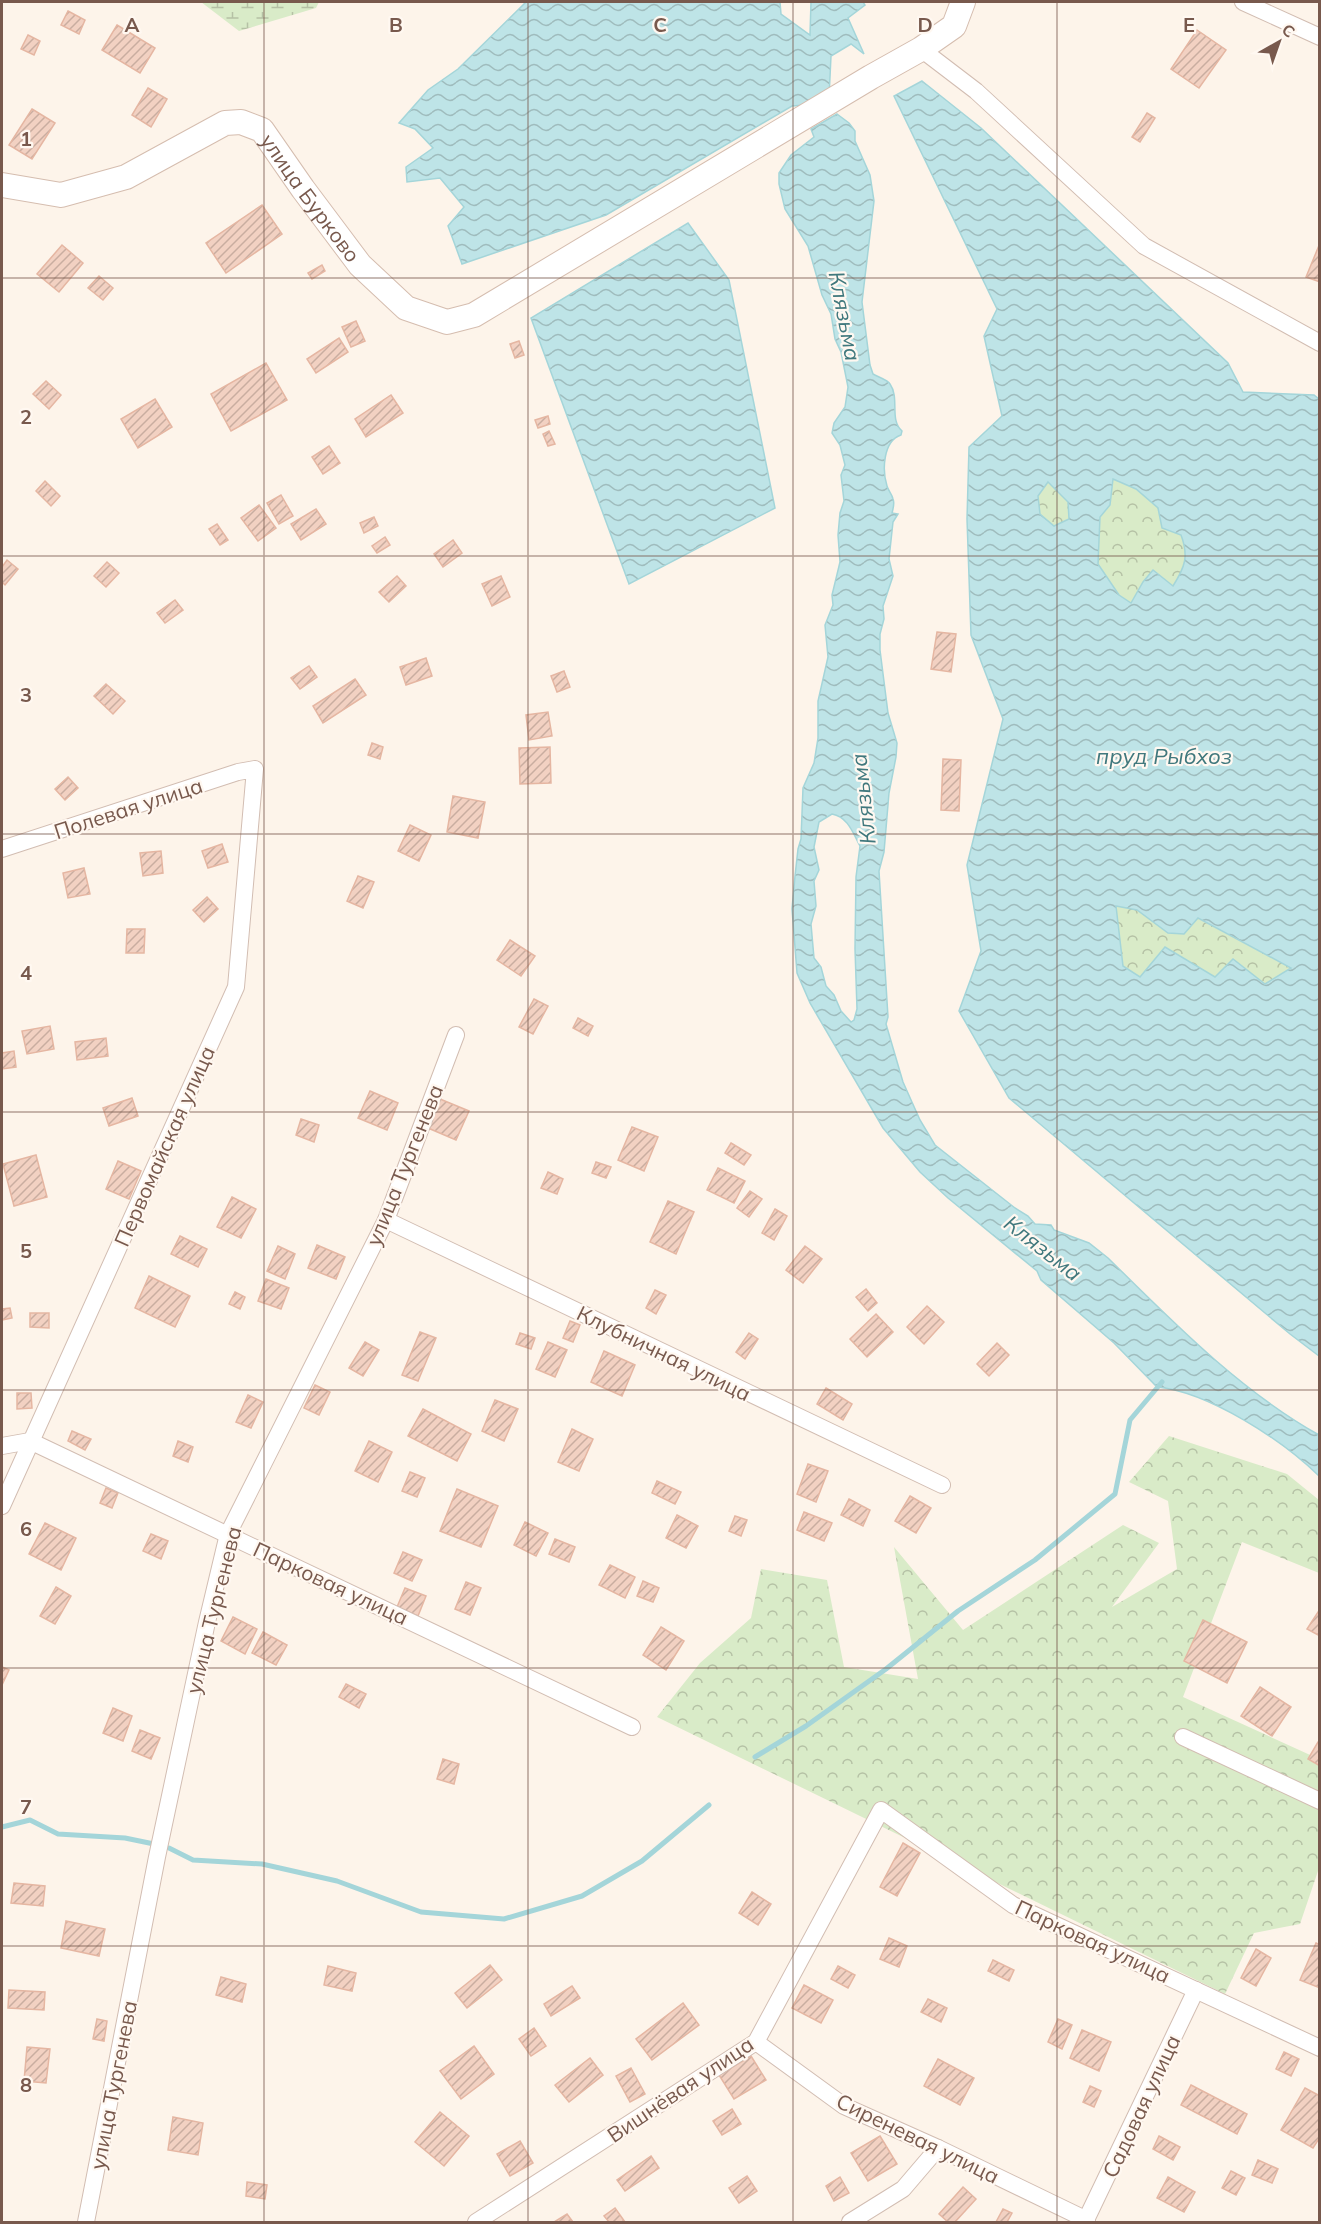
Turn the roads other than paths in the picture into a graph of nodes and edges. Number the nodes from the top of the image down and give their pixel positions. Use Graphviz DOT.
graph roads {
  1 [pos="963,2"];
  2 [pos="1244,2"];
  3 [pos="1320,37"];
  4 [pos="921,49"];
  5 [pos="2,185"];
  6 [pos="1320,343"];
  7 [pos="255,769"];
  8 [pos="2,849"];
  9 [pos="456,1035"];
  10 [pos="386,1220"];
  11 [pos="30,1441"];
  12 [pos="2,1446"];
  13 [pos="942,1485"];
  14 [pos="2,1506"];
  15 [pos="228,1534"];
  16 [pos="632,1727"];
  17 [pos="1183,1737"];
  18 [pos="1320,1801"];
  19 [pos="881,1810"];
  20 [pos="1196,1990"];
  21 [pos="756,2042"];
  22 [pos="1320,2048"];
  23 [pos="938,2148"];
  24 [pos="1086,2221"];
  25 [pos="86,2223"];
  26 [pos="476,2223"];
  27 [pos="850,2223"];
  1 -- 4 [label="street, улица Бурково"];
  2 -- 3 [label="street"];
  4 -- 5 [label="street, улица Бурково"];
  4 -- 6 [label="street"];
  7 -- 8 [label="street, Полевая улица"];
  7 -- 11 [label="street, Первомайская улица"];
  9 -- 10 [label="street, улица Тургенева"];
  10 -- 13 [label="street, Клубничная улица"];
  10 -- 15 [label="street, улица Тургенева"];
  11 -- 12 [label="street"];
  11 -- 14 [label="street, Первомайская улица"];
  11 -- 15 [label="street, Парковая улица"];
  15 -- 16 [label="street, Парковая улица"];
  15 -- 25 [label="street, улица Тургенева"];
  17 -- 18 [label="street"];
  19 -- 20 [label="street, Парковая улица"];
  19 -- 21 [label="street, Вишнёвая улица"];
  20 -- 22 [label="street, Парковая улица"];
  20 -- 24 [label="street, Садовая улица"];
  21 -- 23 [label="street, Сиреневая улица"];
  21 -- 26 [label="street, Вишнёвая улица"];
  23 -- 24 [label="street, Сиреневая улица"];
  23 -- 27 [label="street"];
}
